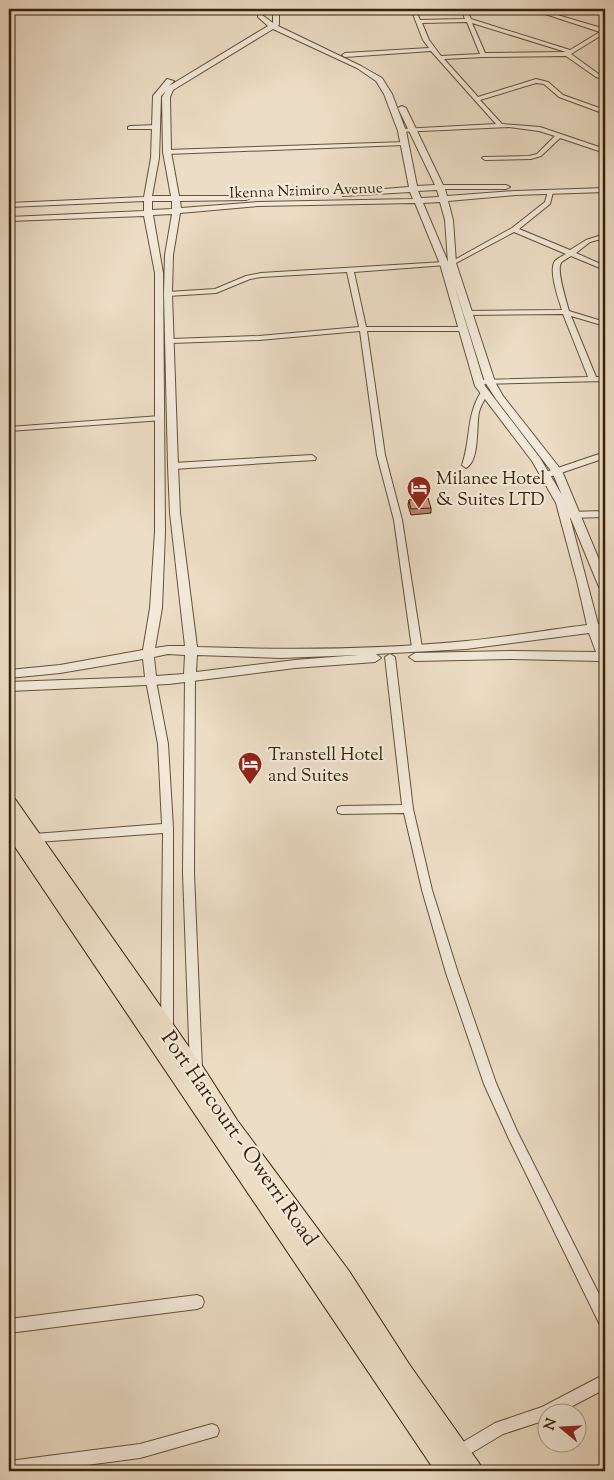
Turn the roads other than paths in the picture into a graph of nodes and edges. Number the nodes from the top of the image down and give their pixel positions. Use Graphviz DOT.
graph roads {
  1 [pos="276,9"];
  2 [pos="413,9"];
  3 [pos="464,9"];
  4 [pos="532,9"];
  5 [pos="259,12"];
  6 [pos="469,20"];
  7 [pos="418,22"];
  8 [pos="275,23"];
  9 [pos="605,31"];
  10 [pos="432,49"];
  11 [pos="569,53"];
  12 [pos="345,55"];
  13 [pos="483,55"];
  14 [pos="440,58"];
  15 [pos="605,78"];
  16 [pos="164,93"];
  17 [pos="476,99"];
  18 [pos="605,112"];
  19 [pos="500,125"];
  20 [pos="157,127"];
  21 [pos="130,128"];
  22 [pos="402,132"];
  23 [pos="412,132"];
  24 [pos="559,135"];
  25 [pos="404,143"];
  26 [pos="605,151"];
  27 [pos="167,152"];
  28 [pos="485,158"];
  29 [pos="605,184"];
  30 [pos="440,187"];
  31 [pos="413,188"];
  32 [pos="605,190"];
  33 [pos="550,192"];
  34 [pos="176,198"];
  35 [pos="148,199"];
  36 [pos="444,199"];
  37 [pos="417,201"];
  38 [pos="9,205"];
  39 [pos="177,211"];
  40 [pos="148,213"];
  41 [pos="9,219"];
  42 [pos="514,229"];
  43 [pos="605,236"];
  44 [pos="569,253"];
  45 [pos="448,264"];
  46 [pos="605,268"];
  47 [pos="350,270"];
  48 [pos="168,294"];
  49 [pos="565,312"];
  50 [pos="468,313"];
  51 [pos="605,324"];
  52 [pos="462,328"];
  53 [pos="363,329"];
  54 [pos="171,341"];
  55 [pos="605,379"];
  56 [pos="593,380"];
  57 [pos="479,382"];
  58 [pos="490,382"];
  59 [pos="484,394"];
  60 [pos="160,418"];
  61 [pos="9,429"];
  62 [pos="605,455"];
  63 [pos="312,458"];
  64 [pos="466,465"];
  65 [pos="173,466"];
  66 [pos="557,471"];
  67 [pos="546,475"];
  68 [pos="605,514"];
  69 [pos="570,515"];
  70 [pos="605,587"];
  71 [pos="599,628"];
  72 [pos="417,648"];
  73 [pos="190,649"];
  74 [pos="148,653"];
  75 [pos="390,657"];
  76 [pos="605,658"];
  77 [pos="9,674"];
  78 [pos="190,678"];
  79 [pos="151,681"];
  80 [pos="9,687"];
  81 [pos="9,804"];
  82 [pos="408,809"];
  83 [pos="342,810"];
  84 [pos="168,828"];
  85 [pos="17,836"];
  86 [pos="167,1034"];
  87 [pos="196,1074"];
  88 [pos="197,1302"];
  89 [pos="605,1320"];
  90 [pos="9,1326"];
  91 [pos="605,1381"];
  92 [pos="567,1402"];
  93 [pos="536,1417"];
  94 [pos="212,1431"];
  95 [pos="458,1453"];
  96 [pos="9,1468"];
  97 [pos="449,1471"];
  98 [pos="471,1471"];
  1 -- 8 [label="street"];
  2 -- 7 [label="street"];
  3 -- 6 [label="street"];
  4 -- 9 [label="street"];
  5 -- 8 [label="street"];
  5 -- 16 [label="street"];
  6 -- 7 [label="street"];
  6 -- 11 [label="street"];
  6 -- 13 [label="street"];
  7 -- 10 [label="street"];
  8 -- 12 [label="street"];
  8 -- 16 [label="street"];
  8 -- 22 [label="street"];
  9 -- 11 [label="street"];
  10 -- 12 [label="street"];
  10 -- 14 [label="street"];
  11 -- 13 [label="street"];
  11 -- 15 [label="street"];
  12 -- 23 [label="street"];
  13 -- 14 [label="street"];
  14 -- 17 [label="street"];
  16 -- 20 [label="street"];
  16 -- 27 [label="street"];
  17 -- 18 [label="street"];
  17 -- 19 [label="street"];
  19 -- 23 [label="street"];
  19 -- 24 [label="street"];
  20 -- 21 [label="street"];
  20 -- 35 [label="street"];
  22 -- 23 [label="street"];
  22 -- 25 [label="street"];
  23 -- 30 [label="street"];
  24 -- 26 [label="street"];
  24 -- 28 [label="street"];
  25 -- 27 [label="street"];
  25 -- 31 [label="street"];
  27 -- 34 [label="street"];
  29 -- 30 [label="street, Ikenna Nzimiro Avenue"];
  30 -- 31 [label="street, Ikenna Nzimiro Avenue"];
  30 -- 36 [label="street"];
  31 -- 34 [label="street, Ikenna Nzimiro Avenue"];
  31 -- 37 [label="street"];
  32 -- 33 [label="street, Ikenna Nzimiro Avenue"];
  33 -- 36 [label="street, Ikenna Nzimiro Avenue"];
  33 -- 42 [label="street"];
  34 -- 35 [label="street, Ikenna Nzimiro Avenue"];
  34 -- 39 [label="street"];
  35 -- 38 [label="street, Ikenna Nzimiro Avenue"];
  35 -- 40 [label="street"];
  36 -- 37 [label="street, Ikenna Nzimiro Avenue"];
  36 -- 45 [label="street"];
  37 -- 39 [label="street, Ikenna Nzimiro Avenue"];
  37 -- 45 [label="street"];
  39 -- 40 [label="street, Ikenna Nzimiro Avenue"];
  39 -- 48 [label="street"];
  40 -- 41 [label="street, Ikenna Nzimiro Avenue"];
  40 -- 60 [label="street"];
  42 -- 44 [label="street"];
  42 -- 45 [label="street"];
  43 -- 44 [label="street"];
  44 -- 46 [label="street"];
  44 -- 49 [label="street"];
  45 -- 47 [label="street"];
  45 -- 50 [label="street"];
  45 -- 52 [label="street"];
  47 -- 48 [label="street"];
  47 -- 53 [label="street"];
  48 -- 54 [label="street"];
  49 -- 50 [label="street"];
  49 -- 51 [label="street"];
  49 -- 56 [label="street"];
  50 -- 58 [label="street"];
  52 -- 53 [label="street"];
  52 -- 57 [label="street"];
  53 -- 54 [label="street"];
  53 -- 72 [label="street"];
  54 -- 65 [label="street"];
  55 -- 56 [label="street"];
  56 -- 58 [label="street"];
  57 -- 58 [label="street"];
  57 -- 59 [label="street"];
  58 -- 66 [label="street"];
  59 -- 64 [label="street"];
  59 -- 67 [label="street"];
  60 -- 61 [label="street"];
  60 -- 74 [label="street"];
  62 -- 66 [label="street"];
  63 -- 65 [label="street"];
  65 -- 73 [label="street"];
  66 -- 67 [label="street"];
  66 -- 69 [label="street"];
  67 -- 69 [label="street"];
  68 -- 69 [label="street"];
  69 -- 70 [label="street"];
  69 -- 71 [label="street"];
  71 -- 72 [label="street"];
  71 -- 76 [label="street"];
  72 -- 73 [label="street"];
  73 -- 74 [label="street"];
  73 -- 78 [label="street"];
  74 -- 77 [label="street"];
  74 -- 79 [label="street"];
  75 -- 76 [label="street"];
  75 -- 78 [label="street"];
  75 -- 82 [label="street"];
  78 -- 79 [label="street"];
  78 -- 87 [label="street"];
  79 -- 80 [label="street"];
  79 -- 84 [label="street"];
  81 -- 85 [label="main road, Port Harcourt - Owerri Road"];
  82 -- 83 [label="street"];
  82 -- 89 [label="street"];
  84 -- 85 [label="street"];
  84 -- 86 [label="street"];
  85 -- 86 [label="main road, Port Harcourt - Owerri Road"];
  85 -- 97 [label="main road, Port Harcourt - Owerri Road"];
  86 -- 87 [label="main road, Port Harcourt - Owerri Road"];
  87 -- 95 [label="main road, Port Harcourt - Owerri Road"];
  88 -- 90 [label="street"];
  91 -- 92 [label="street"];
  93 -- 95 [label="street"];
  94 -- 96 [label="street"];
  95 -- 98 [label="main road, Port Harcourt - Owerri Road"];
}
